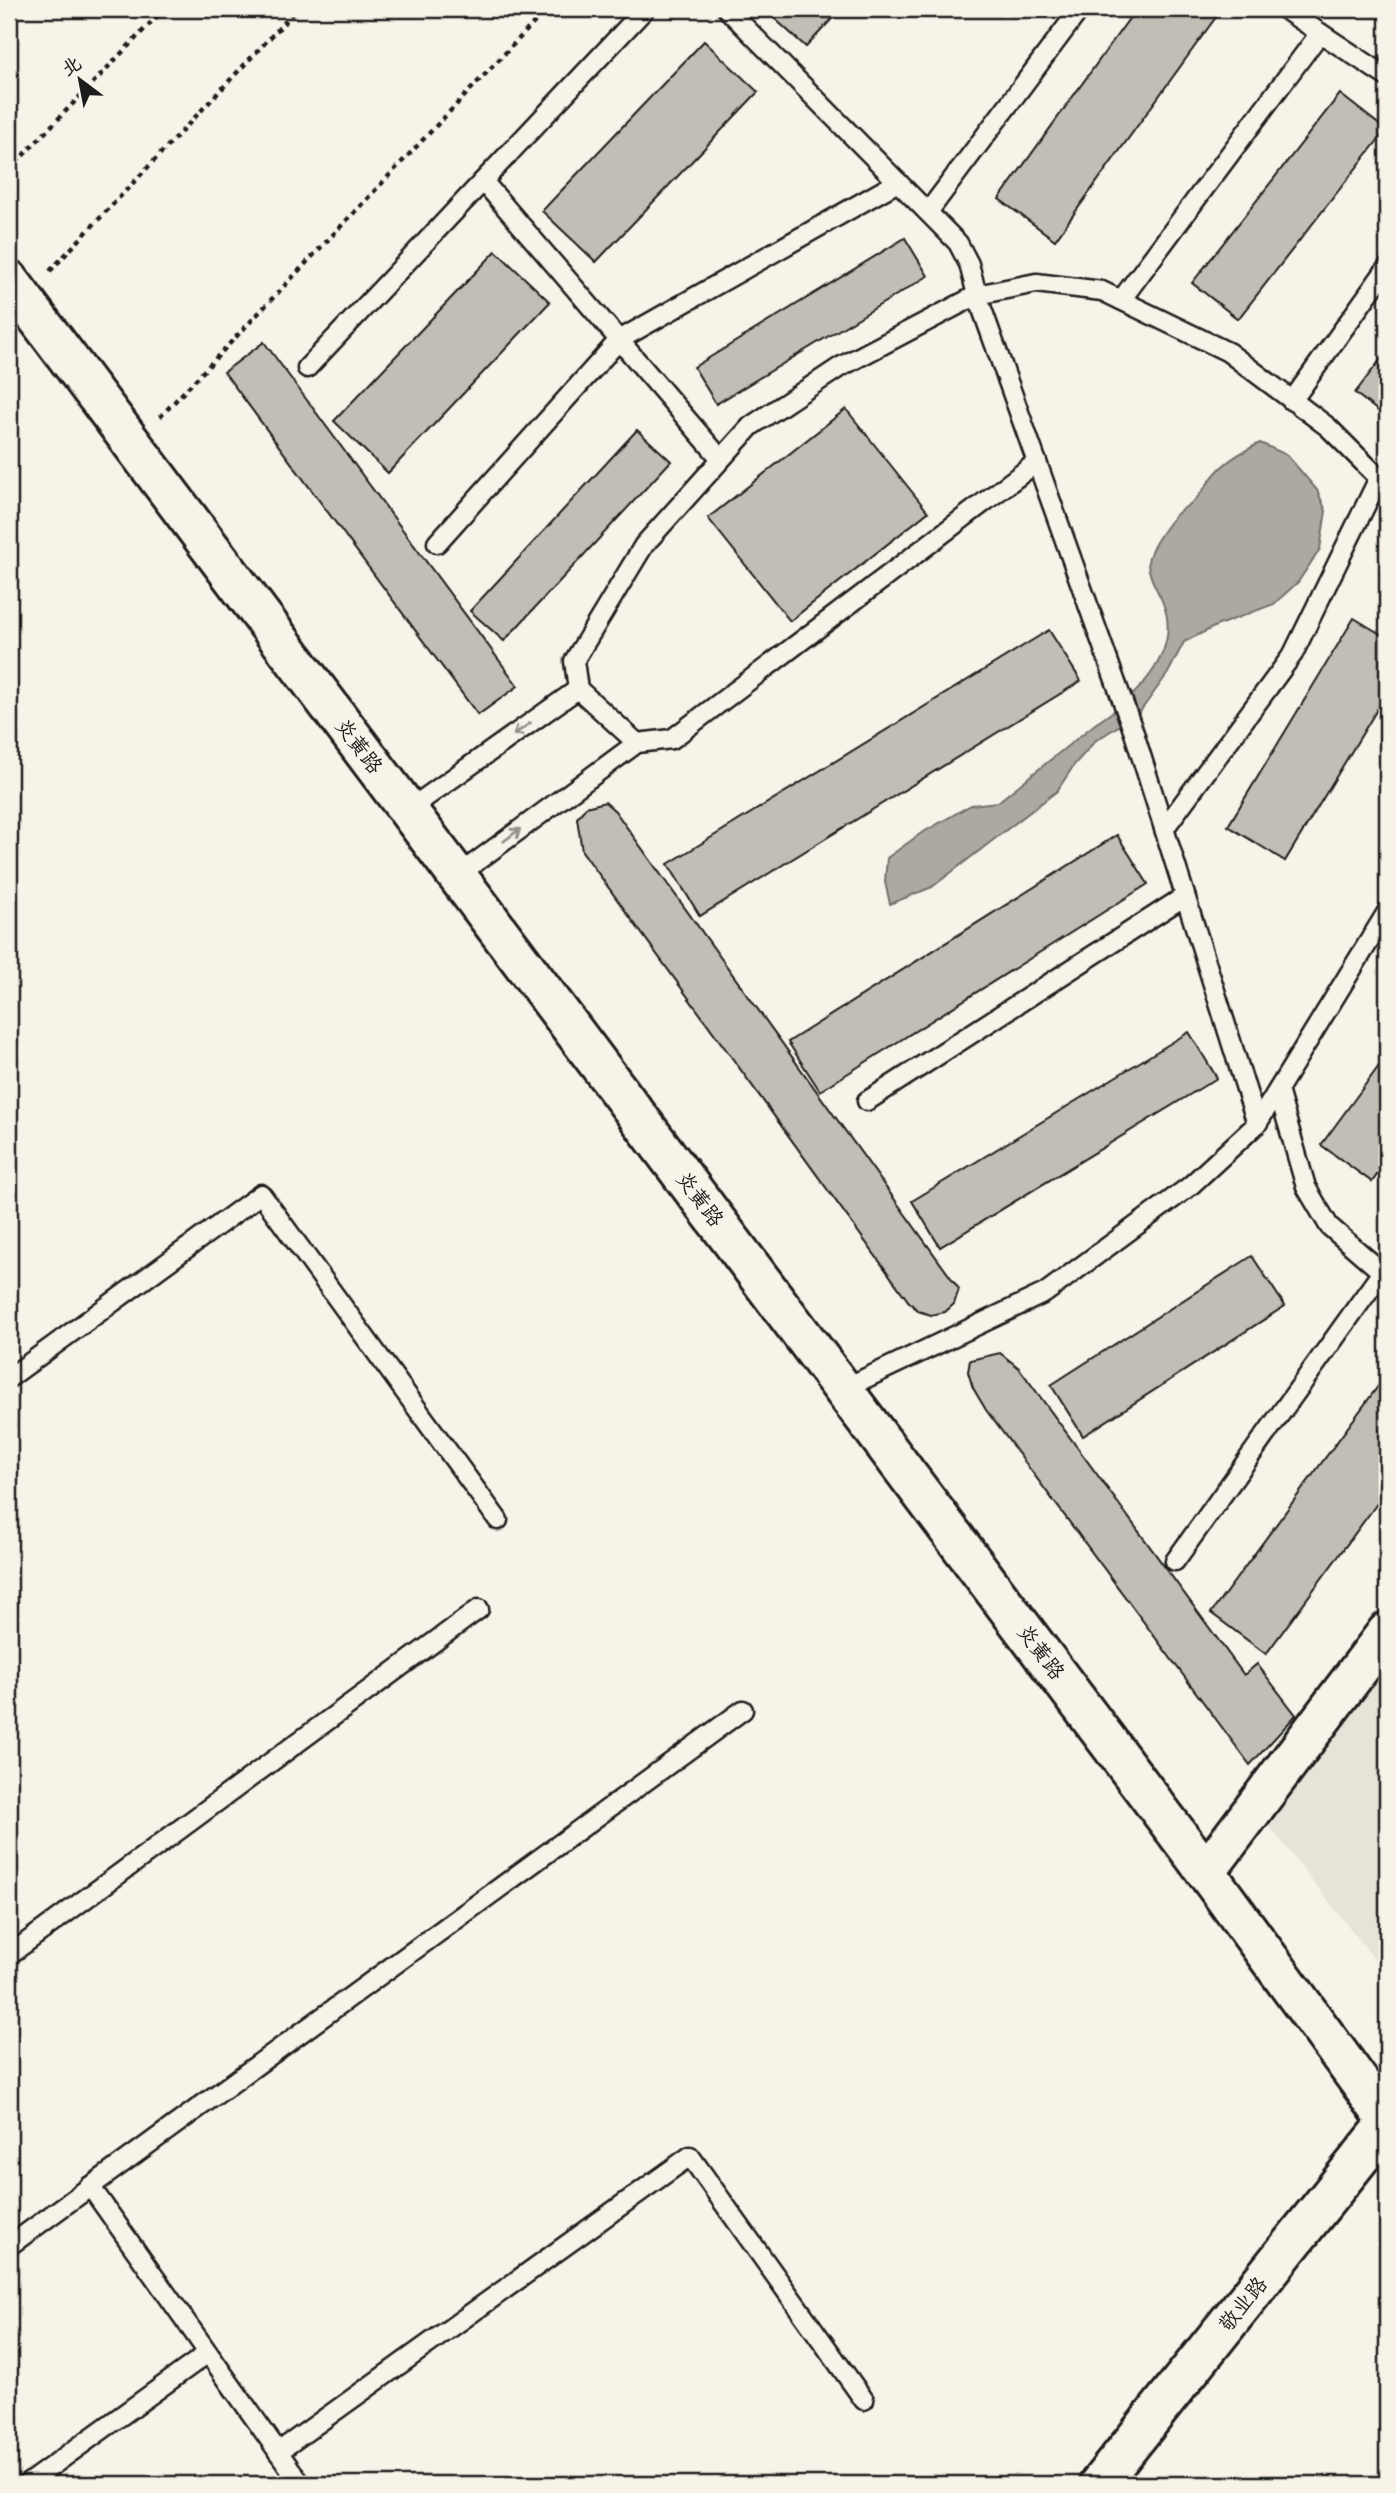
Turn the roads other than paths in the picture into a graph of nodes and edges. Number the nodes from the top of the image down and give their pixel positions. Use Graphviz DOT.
graph roads {
  1 [pos="645,9"];
  2 [pos="727,9"];
  3 [pos="1080,9"];
  4 [pos="1284,9"];
  5 [pos="1320,33"];
  6 [pos="1387,77"];
  7 [pos="483,181"];
  8 [pos="898,182"];
  9 [pos="928,212"];
  10 [pos="1387,268"];
  11 [pos="16,290"];
  12 [pos="977,295"];
  13 [pos="1121,300"];
  14 [pos="619,340"];
  15 [pos="307,368"];
  16 [pos="1292,401"];
  17 [pos="721,459"];
  18 [pos="1037,462"];
  19 [pos="1383,482"];
  20 [pos="437,542"];
  21 [pos="578,689"];
  22 [pos="637,743"];
  23 [pos="408,810"];
  24 [pos="1164,830"];
  25 [pos="457,876"];
  26 [pos="1185,896"];
  27 [pos="1387,912"];
  28 [pos="1278,1090"];
  29 [pos="867,1101"];
  30 [pos="1257,1124"];
  31 [pos="1385,1269"];
  32 [pos="9,1378"];
  33 [pos="843,1389"];
  34 [pos="498,1520"];
  35 [pos="1175,1561"];
  36 [pos="479,1609"];
  37 [pos="1387,1632"];
  38 [pos="743,1710"];
  39 [pos="1206,1871"];
  40 [pos="9,1955"];
  41 [pos="1387,2122"];
  42 [pos="90,2186"];
  43 [pos="9,2245"];
  44 [pos="208,2353"];
  45 [pos="864,2400"];
  46 [pos="278,2452"];
  47 [pos="27,2484"];
  48 [pos="301,2484"];
  49 [pos="1099,2484"];
  1 -- 7 [label="lane"];
  2 -- 8 [label="lane"];
  3 -- 9 [label="lane"];
  4 -- 5 [label="lane"];
  5 -- 6 [label="lane"];
  5 -- 13 [label="lane"];
  7 -- 14 [label="lane"];
  7 -- 15 [label="lane"];
  8 -- 9 [label="lane"];
  8 -- 14 [label="lane"];
  9 -- 12 [label="lane"];
  10 -- 16 [label="lane"];
  11 -- 23 [label="street, 炎黄路"];
  12 -- 13 [label="lane"];
  12 -- 17 [label="lane"];
  12 -- 18 [label="lane"];
  13 -- 16 [label="lane"];
  14 -- 17 [label="lane"];
  14 -- 20 [label="lane"];
  16 -- 19 [label="lane"];
  17 -- 21 [label="lane"];
  18 -- 22 [label="lane"];
  18 -- 24 [label="lane"];
  19 -- 24 [label="lane"];
  21 -- 22 [label="lane"];
  21 -- 23 [label="lane, one-way"];
  25 -- 22 [label="lane, one-way"];
  23 -- 25 [label="street, 炎黄路"];
  24 -- 26 [label="lane"];
  25 -- 33 [label="street, 炎黄路"];
  26 -- 29 [label="lane"];
  26 -- 30 [label="lane"];
  27 -- 28 [label="lane"];
  28 -- 30 [label="lane"];
  28 -- 31 [label="lane"];
  30 -- 33 [label="lane"];
  31 -- 35 [label="lane"];
  32 -- 34 [label="lane"];
  33 -- 39 [label="street, 炎黄路"];
  36 -- 40 [label="lane"];
  37 -- 39 [label="street"];
  38 -- 42 [label="lane"];
  39 -- 41 [label="street, 炎黄路"];
  41 -- 49 [label="street, 敬业路"];
  42 -- 43 [label="lane"];
  42 -- 44 [label="lane"];
  44 -- 46 [label="lane"];
  44 -- 47 [label="lane"];
  45 -- 46 [label="lane"];
  46 -- 48 [label="lane"];
}
